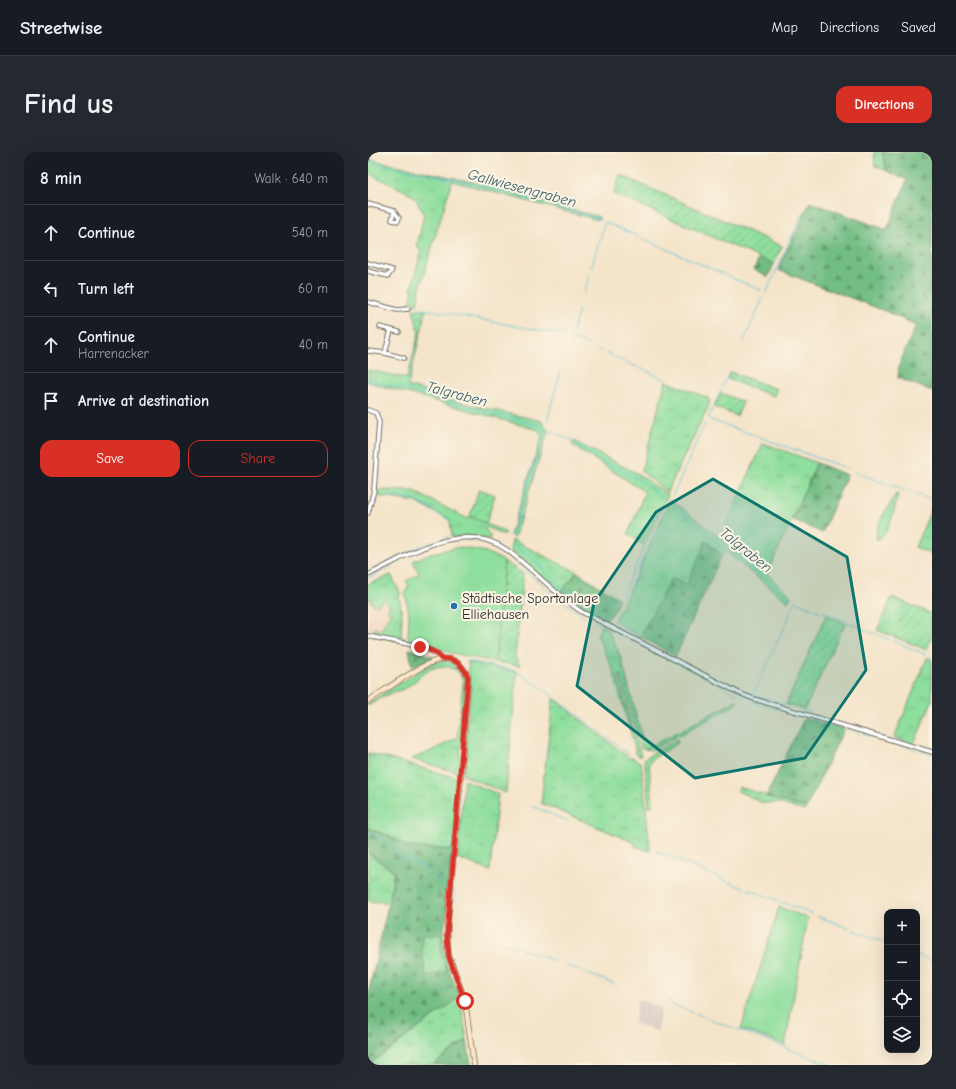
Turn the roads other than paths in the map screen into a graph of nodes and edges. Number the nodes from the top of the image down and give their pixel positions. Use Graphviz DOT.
graph roads {
  1 [pos="368,204"];
  2 [pos="394,211"];
  3 [pos="368,262"];
  4 [pos="368,271"];
  5 [pos="368,302"];
  6 [pos="408,309"];
  7 [pos="380,327"];
  8 [pos="391,330"];
  9 [pos="399,332"];
  10 [pos="368,351"];
  11 [pos="385,353"];
  12 [pos="404,358"];
  13 [pos="368,410"];
  14 [pos="368,514"];
  15 [pos="368,575"];
  16 [pos="368,636"];
  17 [pos="441,659"];
  18 [pos="368,701"];
  19 [pos="932,752"];
  20 [pos="474,1065"];
  1 -- 2 [label="street"];
  3 -- 4 [label="street"];
  5 -- 6 [label="street"];
  7 -- 8 [label="street"];
  8 -- 9 [label="street"];
  8 -- 11 [label="street"];
  10 -- 11 [label="street"];
  11 -- 12 [label="street"];
  13 -- 14 [label="street"];
  15 -- 19 [label="street"];
  16 -- 17 [label="street"];
  17 -- 18 [label="street"];
  17 -- 20 [label="street"];
}
